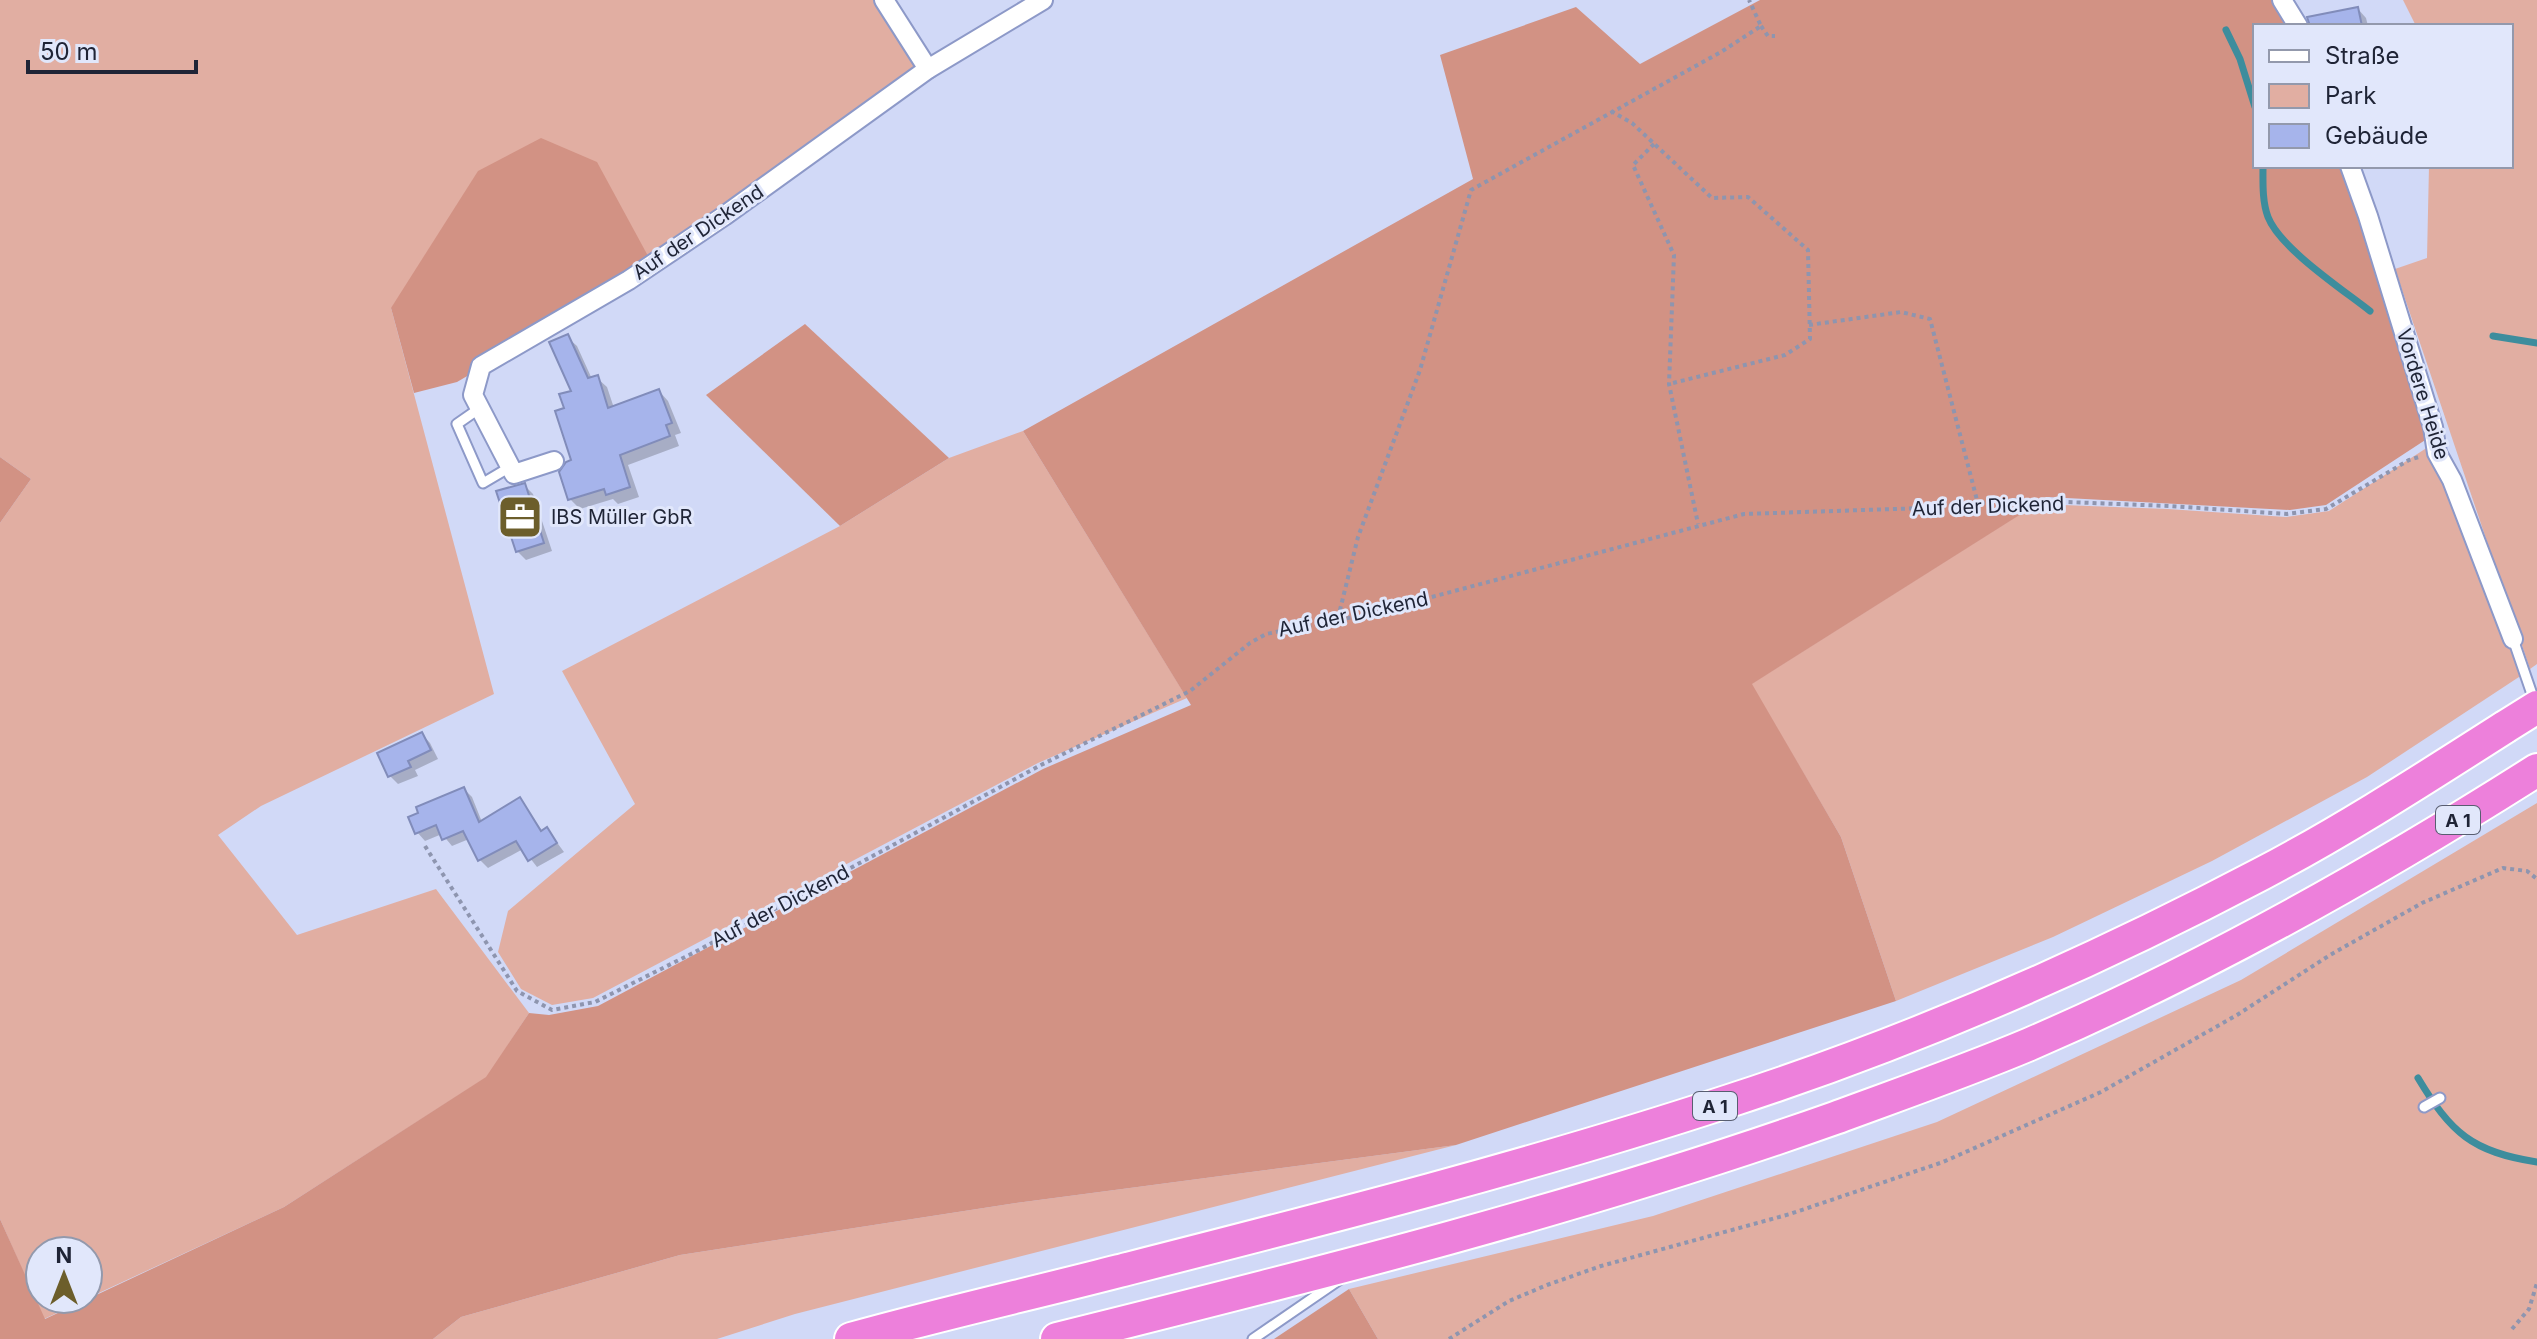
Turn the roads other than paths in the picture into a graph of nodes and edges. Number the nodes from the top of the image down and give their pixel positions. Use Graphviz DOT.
graph roads {
  1 [pos="884,0"];
  2 [pos="1043,0"];
  3 [pos="2282,0"];
  4 [pos="2297,24"];
  5 [pos="928,69"];
  6 [pos="2351,168"];
  7 [pos="480,408"];
  8 [pos="554,461"];
  9 [pos="510,467"];
  10 [pos="2513,639"];
  11 [pos="2537,708"];
  12 [pos="2526,778"];
  13 [pos="2440,1098"];
  14 [pos="2424,1107"];
  15 [pos="1368,1260"];
  16 [pos="851,1339"];
  17 [pos="1057,1339"];
  18 [pos="1253,1339"];
  1 -- 5 [label="street"];
  2 -- 5 [label="street, Auf der Dickend"];
  3 -- 4 [label="street"];
  5 -- 7 [label="street, Auf der Dickend"];
  6 -- 10 [label="street, Vordere Heide"];
  7 -- 9 [label="street, Auf der Dickend"];
  7 -- 9 [label="lane"];
  8 -- 9 [label="street"];
  10 -- 11 [label="lane, Vordere Heide"];
  11 -- 16 [label="highway, A 1, bridge"];
  12 -- 15 [label="highway, A 1"];
  13 -- 14 [label="lane"];
  15 -- 17 [label="highway, A 1"];
  15 -- 18 [label="lane"];
}
